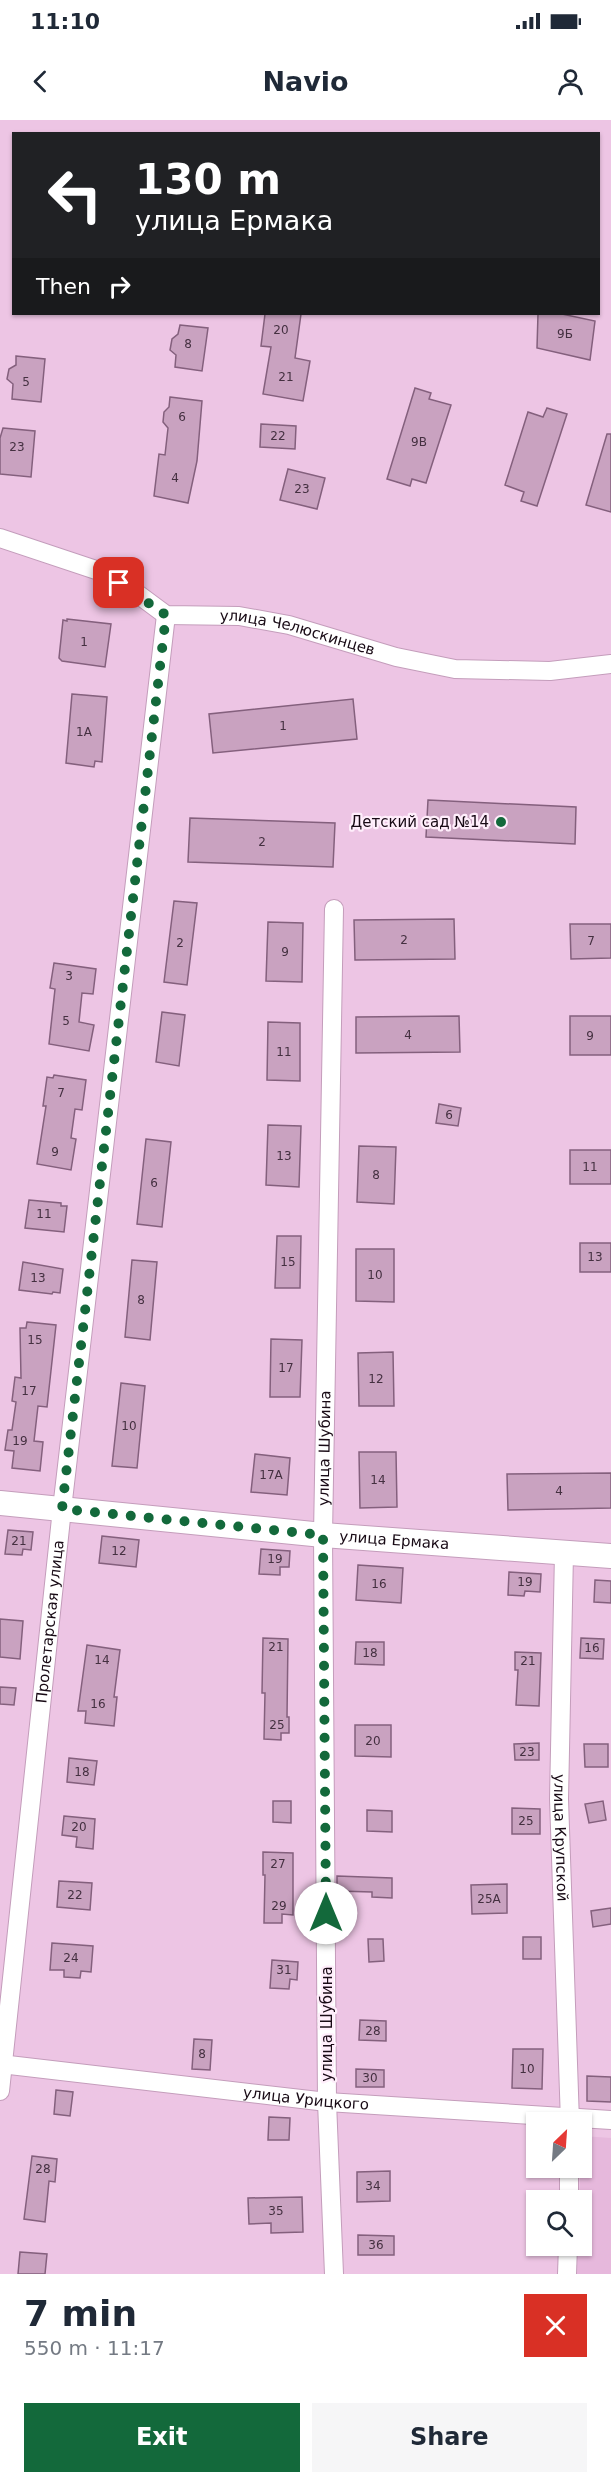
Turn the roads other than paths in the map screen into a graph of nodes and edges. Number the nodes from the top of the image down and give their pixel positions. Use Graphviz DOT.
graph roads {
  1 [pos="0,538"];
  2 [pos="166,615"];
  3 [pos="611,664"];
  4 [pos="334,909"];
  5 [pos="0,1503"];
  6 [pos="62,1509"];
  7 [pos="323,1535"];
  8 [pos="564,1552"];
  9 [pos="611,1556"];
  10 [pos="1,2064"];
  11 [pos="0,2091"];
  12 [pos="327,2102"];
  13 [pos="570,2112"];
  14 [pos="526,2117"];
  15 [pos="592,2120"];
  16 [pos="611,2120"];
  17 [pos="568,2256"];
  18 [pos="334,2274"];
  19 [pos="567,2274"];
  1 -- 2 [label="street"];
  2 -- 3 [label="street, улица Челюскинцев"];
  2 -- 6 [label="street, Пролетарская улица"];
  4 -- 7 [label="street, улица Шубина"];
  5 -- 6 [label="street, улица Ермака"];
  6 -- 7 [label="street, улица Ермака"];
  6 -- 10 [label="street, Пролетарская улица"];
  7 -- 8 [label="street, улица Ермака"];
  7 -- 12 [label="street, улица Шубина"];
  8 -- 9 [label="street, улица Ермака"];
  8 -- 13 [label="street, улица Крупской"];
  10 -- 11 [label="street, Пролетарская улица"];
  10 -- 12 [label="street, улица Урицкого"];
  12 -- 14 [label="street, улица Урицкого"];
  12 -- 18 [label="street, улица Шубина"];
  15 -- 16 [label="street, улица Урицкого"];
  17 -- 19 [label="street"];
}
